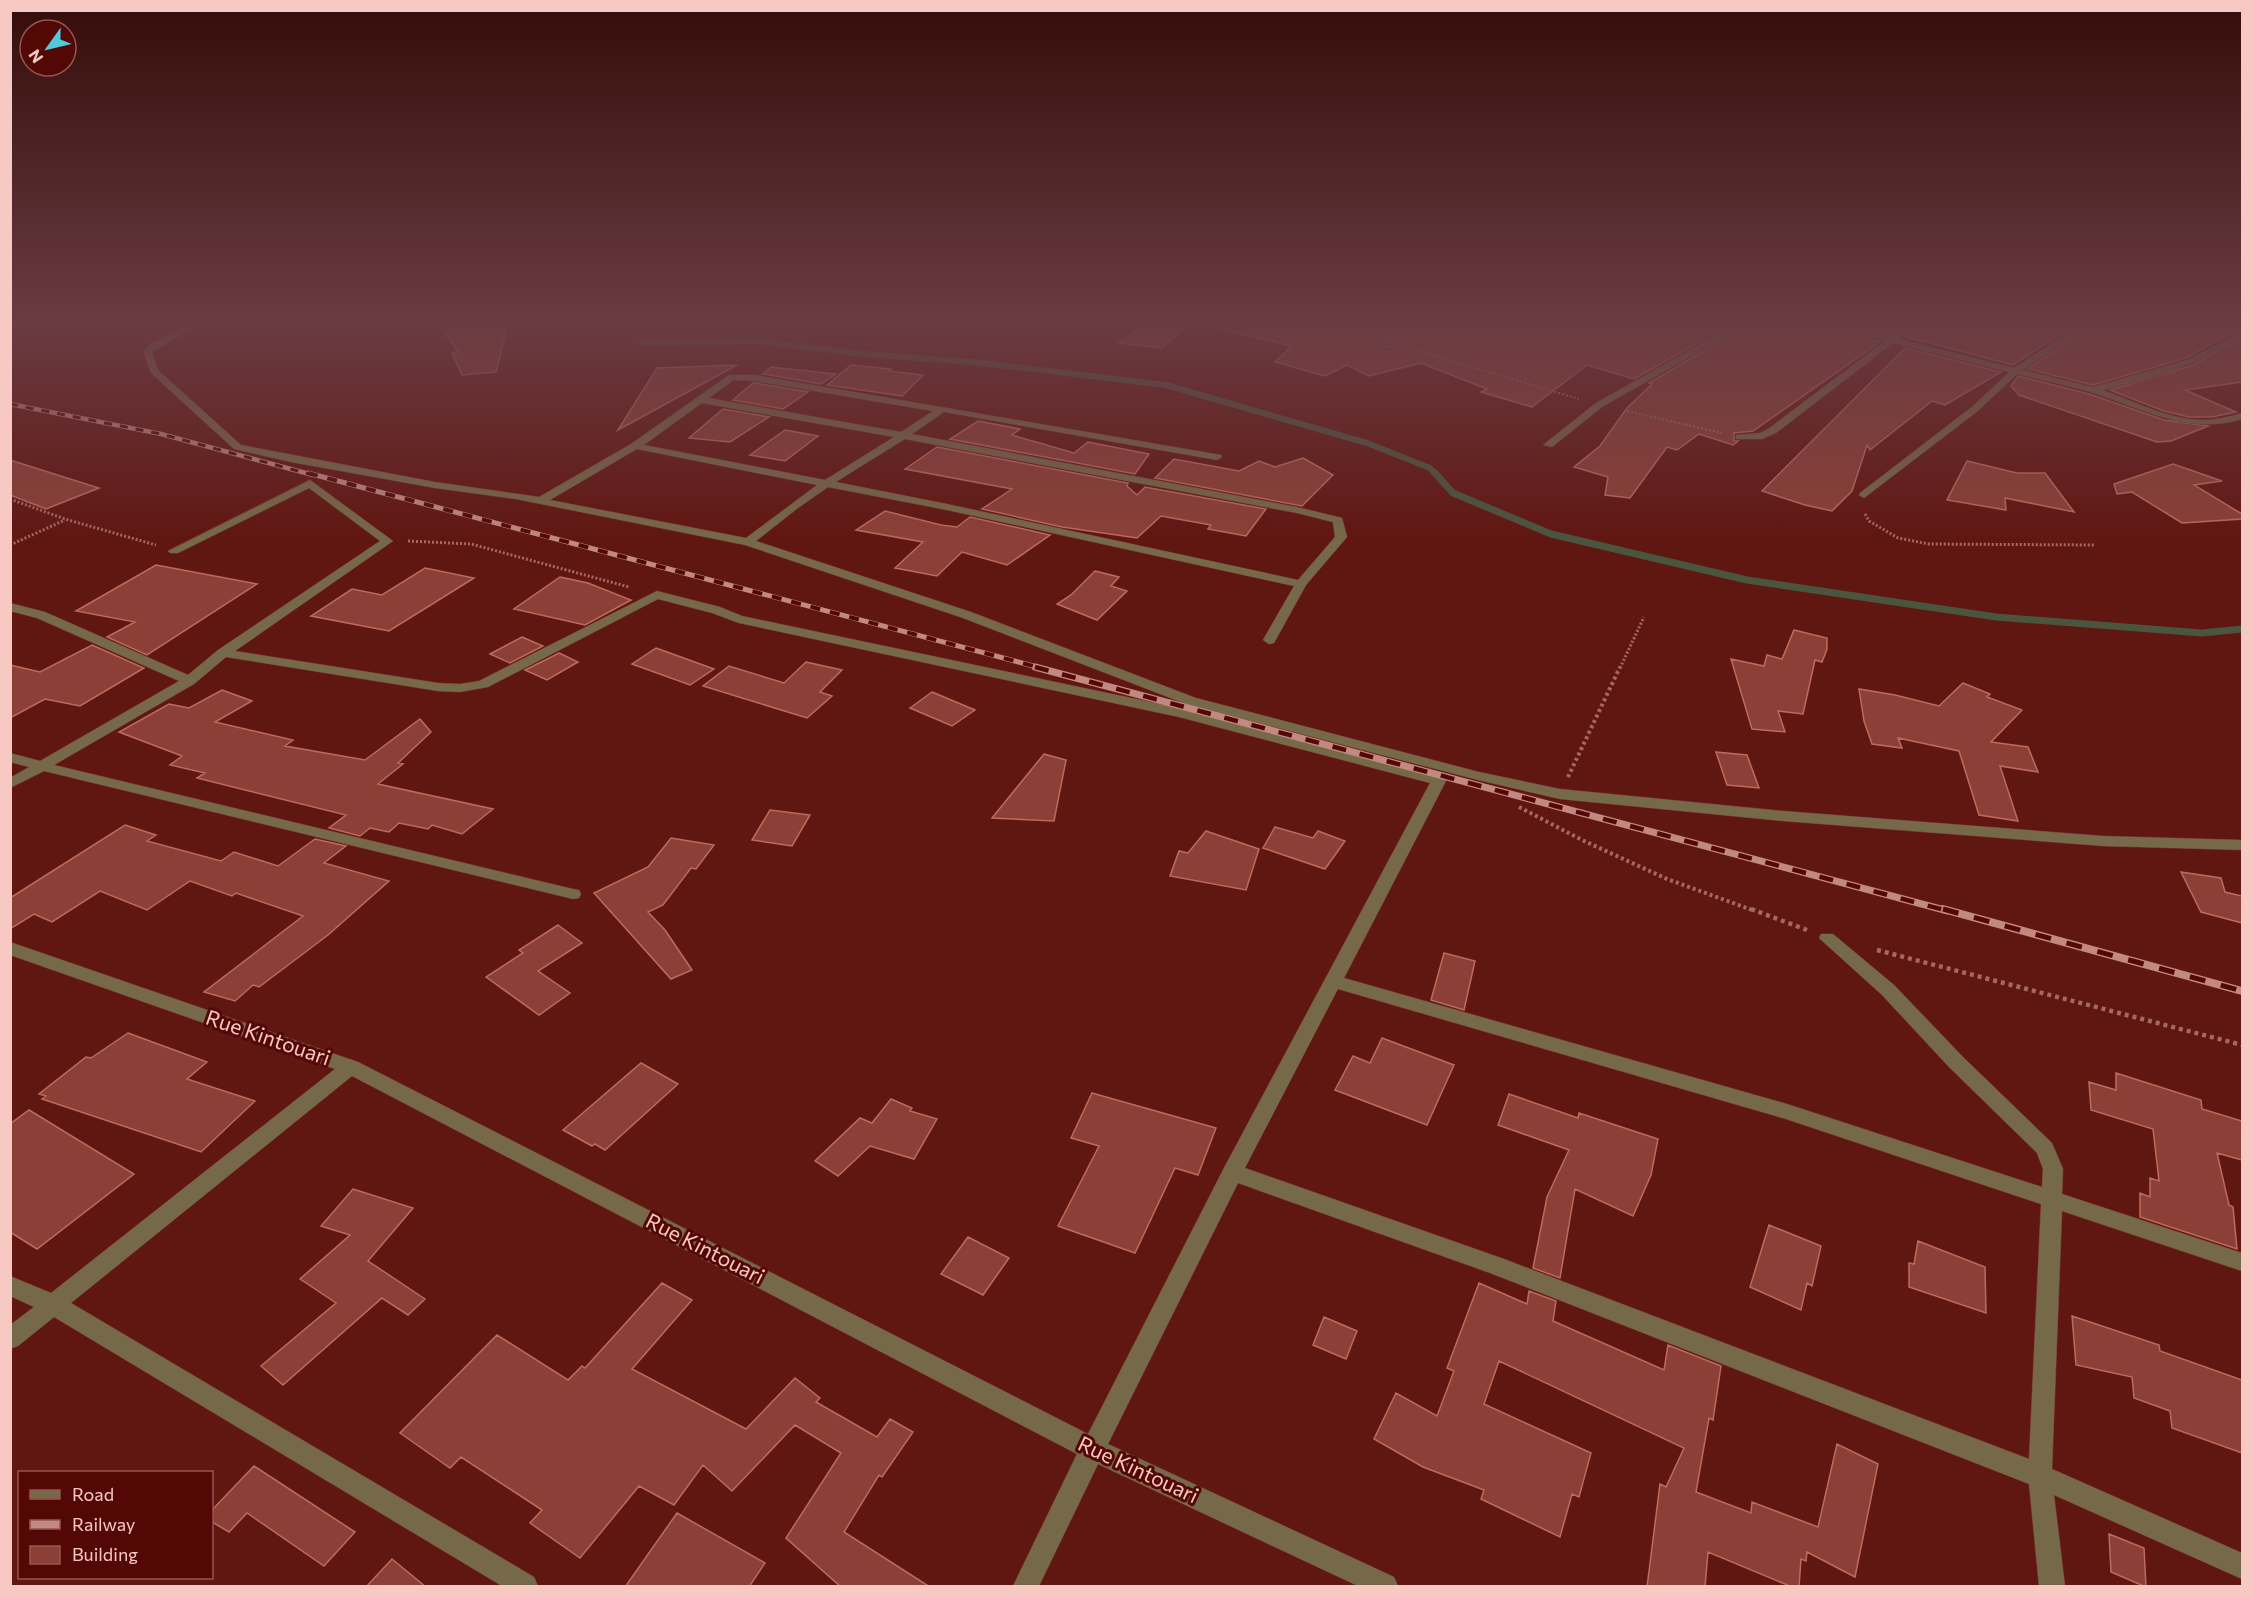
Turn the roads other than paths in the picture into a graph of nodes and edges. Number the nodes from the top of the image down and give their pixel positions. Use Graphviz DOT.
graph roads {
  1 [pos="179,394"];
  2 [pos="707,394"];
  3 [pos="849,394"];
  4 [pos="1619,394"];
  5 [pos="1821,394"];
  6 [pos="1991,394"];
  7 [pos="2103,394"];
  8 [pos="699,399"];
  9 [pos="942,409"];
  10 [pos="2242,416"];
  11 [pos="904,437"];
  12 [pos="1740,438"];
  13 [pos="1548,445"];
  14 [pos="635,446"];
  15 [pos="1217,457"];
  16 [pos="827,484"];
  17 [pos="1864,495"];
  18 [pos="540,501"];
  19 [pos="748,542"];
  20 [pos="174,550"];
  21 [pos="1301,584"];
  22 [pos="10,607"];
  23 [pos="1269,640"];
  24 [pos="223,653"];
  25 [pos="189,681"];
  26 [pos="10,757"];
  27 [pos="42,766"];
  28 [pos="10,784"];
  29 [pos="2242,845"];
  30 [pos="573,894"];
  31 [pos="1827,938"];
  32 [pos="10,948"];
  33 [pos="1333,981"];
  34 [pos="351,1066"];
  35 [pos="1232,1172"];
  36 [pos="2050,1199"];
  37 [pos="2242,1262"];
  38 [pos="10,1286"];
  39 [pos="54,1305"];
  40 [pos="10,1339"];
  41 [pos="1092,1449"];
  42 [pos="2040,1476"];
  43 [pos="2242,1566"];
  44 [pos="525,1587"];
  45 [pos="1026,1587"];
  46 [pos="1385,1587"];
  47 [pos="2052,1587"];
  1 -- 18 [label="street"];
  2 -- 8 [label="street"];
  3 -- 9 [label="street"];
  4 -- 13 [label="street"];
  5 -- 12 [label="street"];
  6 -- 17 [label="street"];
  7 -- 10 [label="street"];
  8 -- 11 [label="street"];
  8 -- 14 [label="street"];
  9 -- 11 [label="street"];
  9 -- 15 [label="street"];
  11 -- 16 [label="street"];
  11 -- 21 [label="street"];
  14 -- 16 [label="street"];
  14 -- 18 [label="street"];
  16 -- 19 [label="street"];
  16 -- 21 [label="street"];
  18 -- 19 [label="street"];
  19 -- 29 [label="street"];
  20 -- 24 [label="street"];
  21 -- 23 [label="street"];
  22 -- 25 [label="street"];
  24 -- 25 [label="street"];
  24 -- 33 [label="street"];
  25 -- 27 [label="street"];
  26 -- 27 [label="street"];
  27 -- 28 [label="street"];
  27 -- 30 [label="street"];
  31 -- 36 [label="street"];
  32 -- 34 [label="street, Rue Kintouari"];
  33 -- 35 [label="street"];
  33 -- 36 [label="street"];
  34 -- 39 [label="street"];
  34 -- 41 [label="street, Rue Kintouari"];
  35 -- 41 [label="street"];
  35 -- 42 [label="street"];
  36 -- 37 [label="street"];
  36 -- 42 [label="street"];
  38 -- 39 [label="street"];
  39 -- 40 [label="street"];
  39 -- 44 [label="street"];
  41 -- 45 [label="street"];
  41 -- 46 [label="street, Rue Kintouari"];
  42 -- 43 [label="street"];
  42 -- 47 [label="street"];
}
